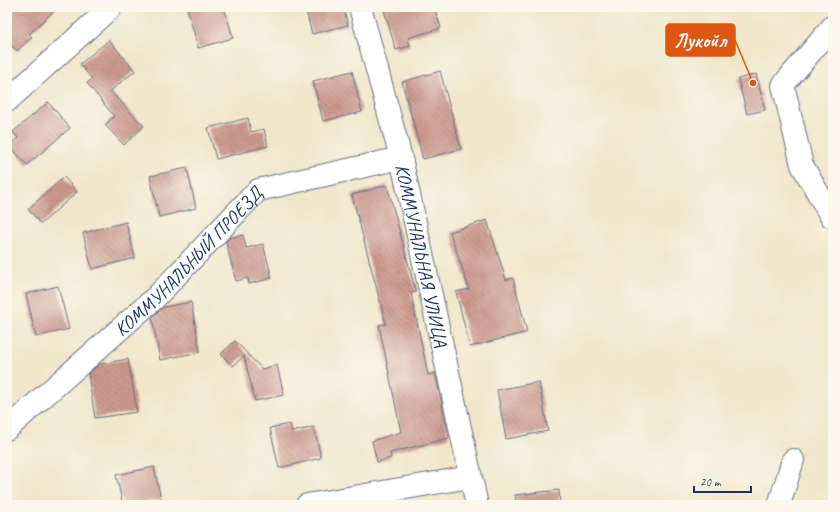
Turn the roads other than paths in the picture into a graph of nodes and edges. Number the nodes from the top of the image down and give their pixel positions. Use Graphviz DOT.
graph roads {
  1 [pos="111,7"];
  2 [pos="360,7"];
  3 [pos="833,26"];
  4 [pos="7,101"];
  5 [pos="401,158"];
  6 [pos="833,216"];
  7 [pos="7,429"];
  8 [pos="793,460"];
  9 [pos="470,477"];
  10 [pos="307,505"];
  11 [pos="477,505"];
  12 [pos="779,505"];
  1 -- 4 [label="street"];
  2 -- 5 [label="street, КОММУНАЛЬНАЯ УЛИЦА"];
  3 -- 6 [label="street"];
  5 -- 7 [label="street, КОММУНАЛЬНЫЙ ПРОЕЗД"];
  5 -- 9 [label="street, КОММУНАЛЬНАЯ УЛИЦА"];
  8 -- 12 [label="street"];
  9 -- 10 [label="street"];
  9 -- 11 [label="street, КОММУНАЛЬНАЯ УЛИЦА"];
}
